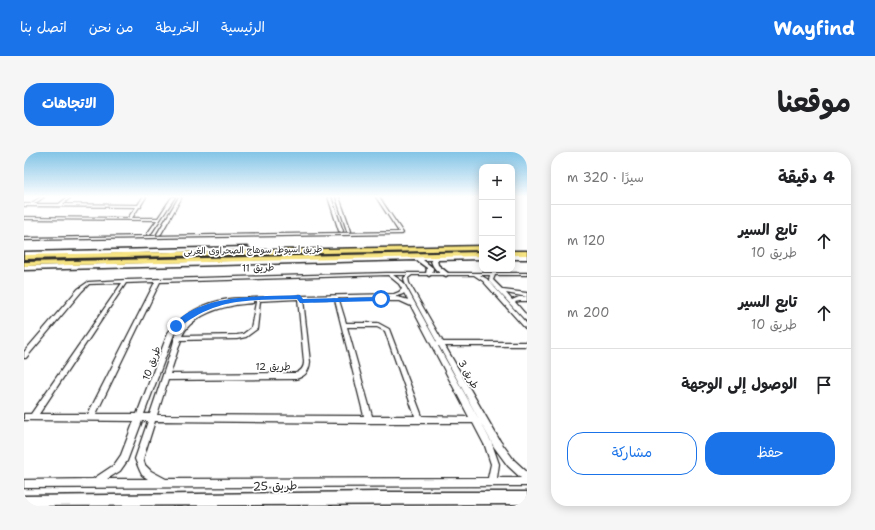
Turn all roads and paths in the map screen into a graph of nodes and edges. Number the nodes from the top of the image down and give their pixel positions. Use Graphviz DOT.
graph roads {
  1 [pos="134,214"];
  2 [pos="163,214"];
  3 [pos="172,214"];
  4 [pos="335,214"];
  5 [pos="343,214"];
  6 [pos="388,214"];
  7 [pos="24,218"];
  8 [pos="129,219"];
  9 [pos="159,219"];
  10 [pos="341,231"];
  11 [pos="349,231"];
  12 [pos="400,231"];
  13 [pos="149,234"];
  14 [pos="159,234"];
  15 [pos="24,235"];
  16 [pos="24,239"];
  17 [pos="479,248"];
  18 [pos="515,248"];
  19 [pos="527,248"];
  20 [pos="515,253"];
  21 [pos="527,253"];
  22 [pos="479,254"];
  23 [pos="24,256"];
  24 [pos="515,257"];
  25 [pos="527,257"];
  26 [pos="479,258"];
  27 [pos="418,259"];
  28 [pos="434,259"];
  29 [pos="24,264"];
  30 [pos="24,268"];
  31 [pos="386,274"];
  32 [pos="411,274"];
  33 [pos="429,274"];
  34 [pos="446,274"];
  35 [pos="472,274"];
  36 [pos="493,274"];
  37 [pos="527,274"];
  38 [pos="158,280"];
  39 [pos="125,281"];
  40 [pos="405,289"];
  41 [pos="501,291"];
  42 [pos="527,295"];
  43 [pos="300,299"];
  44 [pos="527,299"];
  45 [pos="337,300"];
  46 [pos="231,302"];
  47 [pos="258,302"];
  48 [pos="512,302"];
  49 [pos="413,305"];
  50 [pos="527,319"];
  51 [pos="344,325"];
  52 [pos="527,327"];
  53 [pos="171,333"];
  54 [pos="179,336"];
  55 [pos="438,344"];
  56 [pos="527,344"];
  57 [pos="24,356"];
  58 [pos="165,377"];
  59 [pos="24,417"];
  60 [pos="33,417"];
  61 [pos="90,418"];
  62 [pos="140,418"];
  63 [pos="152,418"];
  64 [pos="369,420"];
  65 [pos="420,420"];
  66 [pos="475,420"];
  67 [pos="527,478"];
  68 [pos="492,482"];
  69 [pos="527,482"];
  70 [pos="95,483"];
  71 [pos="24,484"];
  72 [pos="167,484"];
  73 [pos="527,498"];
  74 [pos="24,502"];
  75 [pos="381,502"];
  1 -- 8 [label="street"];
  2 -- 9 [label="street"];
  3 -- 14 [label="street"];
  4 -- 10 [label="street"];
  5 -- 11 [label="street"];
  6 -- 12 [label="street"];
  7 -- 8 [label="street"];
  8 -- 9 [label="street"];
  9 -- 13 [label="street"];
  10 -- 11 [label="street"];
  10 -- 14 [label="street"];
  11 -- 12 [label="street"];
  12 -- 16 [label="street"];
  13 -- 14 [label="street"];
  13 -- 15 [label="street"];
  17 -- 23 [label="main road, طريق اسيوط, سوهاج الصحراوى الغربى"];
  18 -- 19 [label="main road"];
  20 -- 21 [label="main road"];
  22 -- 29 [label="main road, طريق اسيوط, سوهاج الصحراوى الغربى"];
  24 -- 25 [label="street"];
  26 -- 28 [label="street"];
  27 -- 28 [label="street"];
  27 -- 30 [label="street"];
  27 -- 33 [label="street"];
  28 -- 34 [label="street"];
  31 -- 32 [label="street, طريق 11"];
  31 -- 38 [label="street, طريق 11"];
  31 -- 40 [label="street, طريق 3"];
  32 -- 33 [label="street, طريق 11"];
  32 -- 55 [label="street, طريق 3"];
  33 -- 34 [label="street, طريق 11"];
  34 -- 35 [label="street, طريق 11"];
  35 -- 36 [label="street, طريق 11"];
  35 -- 52 [label="street"];
  36 -- 37 [label="street, طريق 11"];
  36 -- 41 [label="street"];
  38 -- 39 [label="street, طريق 11"];
  38 -- 61 [label="street"];
  39 -- 57 [label="street, طريق 11"];
  39 -- 60 [label="street"];
  40 -- 43 [label="street, طريق 10"];
  40 -- 49 [label="street, طريق 3"];
  41 -- 42 [label="street"];
  41 -- 48 [label="street"];
  43 -- 45 [label="street, طريق 10"];
  43 -- 46 [label="street, طريق 10"];
  43 -- 47 [label="street, طريق 10"];
  43 -- 58 [label="street, طريق 12"];
  44 -- 48 [label="street"];
  45 -- 49 [label="street, طريق 10"];
  45 -- 51 [label="street"];
  46 -- 47 [label="street, طريق 10"];
  46 -- 53 [label="street, طريق 10"];
  46 -- 54 [label="street, طريق 10"];
  47 -- 54 [label="street"];
  48 -- 50 [label="street"];
  49 -- 55 [label="street, طريق 3"];
  51 -- 64 [label="street"];
  51 -- 65 [label="street"];
  53 -- 54 [label="street"];
  53 -- 62 [label="street, طريق 10"];
  54 -- 58 [label="street, طريق 10"];
  55 -- 56 [label="street"];
  55 -- 66 [label="street, طريق 3"];
  55 -- 67 [label="street, طريق 3"];
  58 -- 63 [label="street, طريق 10"];
  59 -- 60 [label="street"];
  60 -- 61 [label="street"];
  61 -- 62 [label="street"];
  62 -- 63 [label="street"];
  62 -- 70 [label="street, طريق 10"];
  63 -- 64 [label="street"];
  63 -- 72 [label="street, طريق 10"];
  64 -- 65 [label="street"];
  65 -- 66 [label="street"];
  66 -- 68 [label="street, طريق 3"];
  68 -- 69 [label="street"];
  68 -- 72 [label="street"];
  70 -- 71 [label="street"];
  70 -- 72 [label="street"];
  73 -- 75 [label="street, طريق 25"];
  74 -- 75 [label="street, طريق 25"];
}
